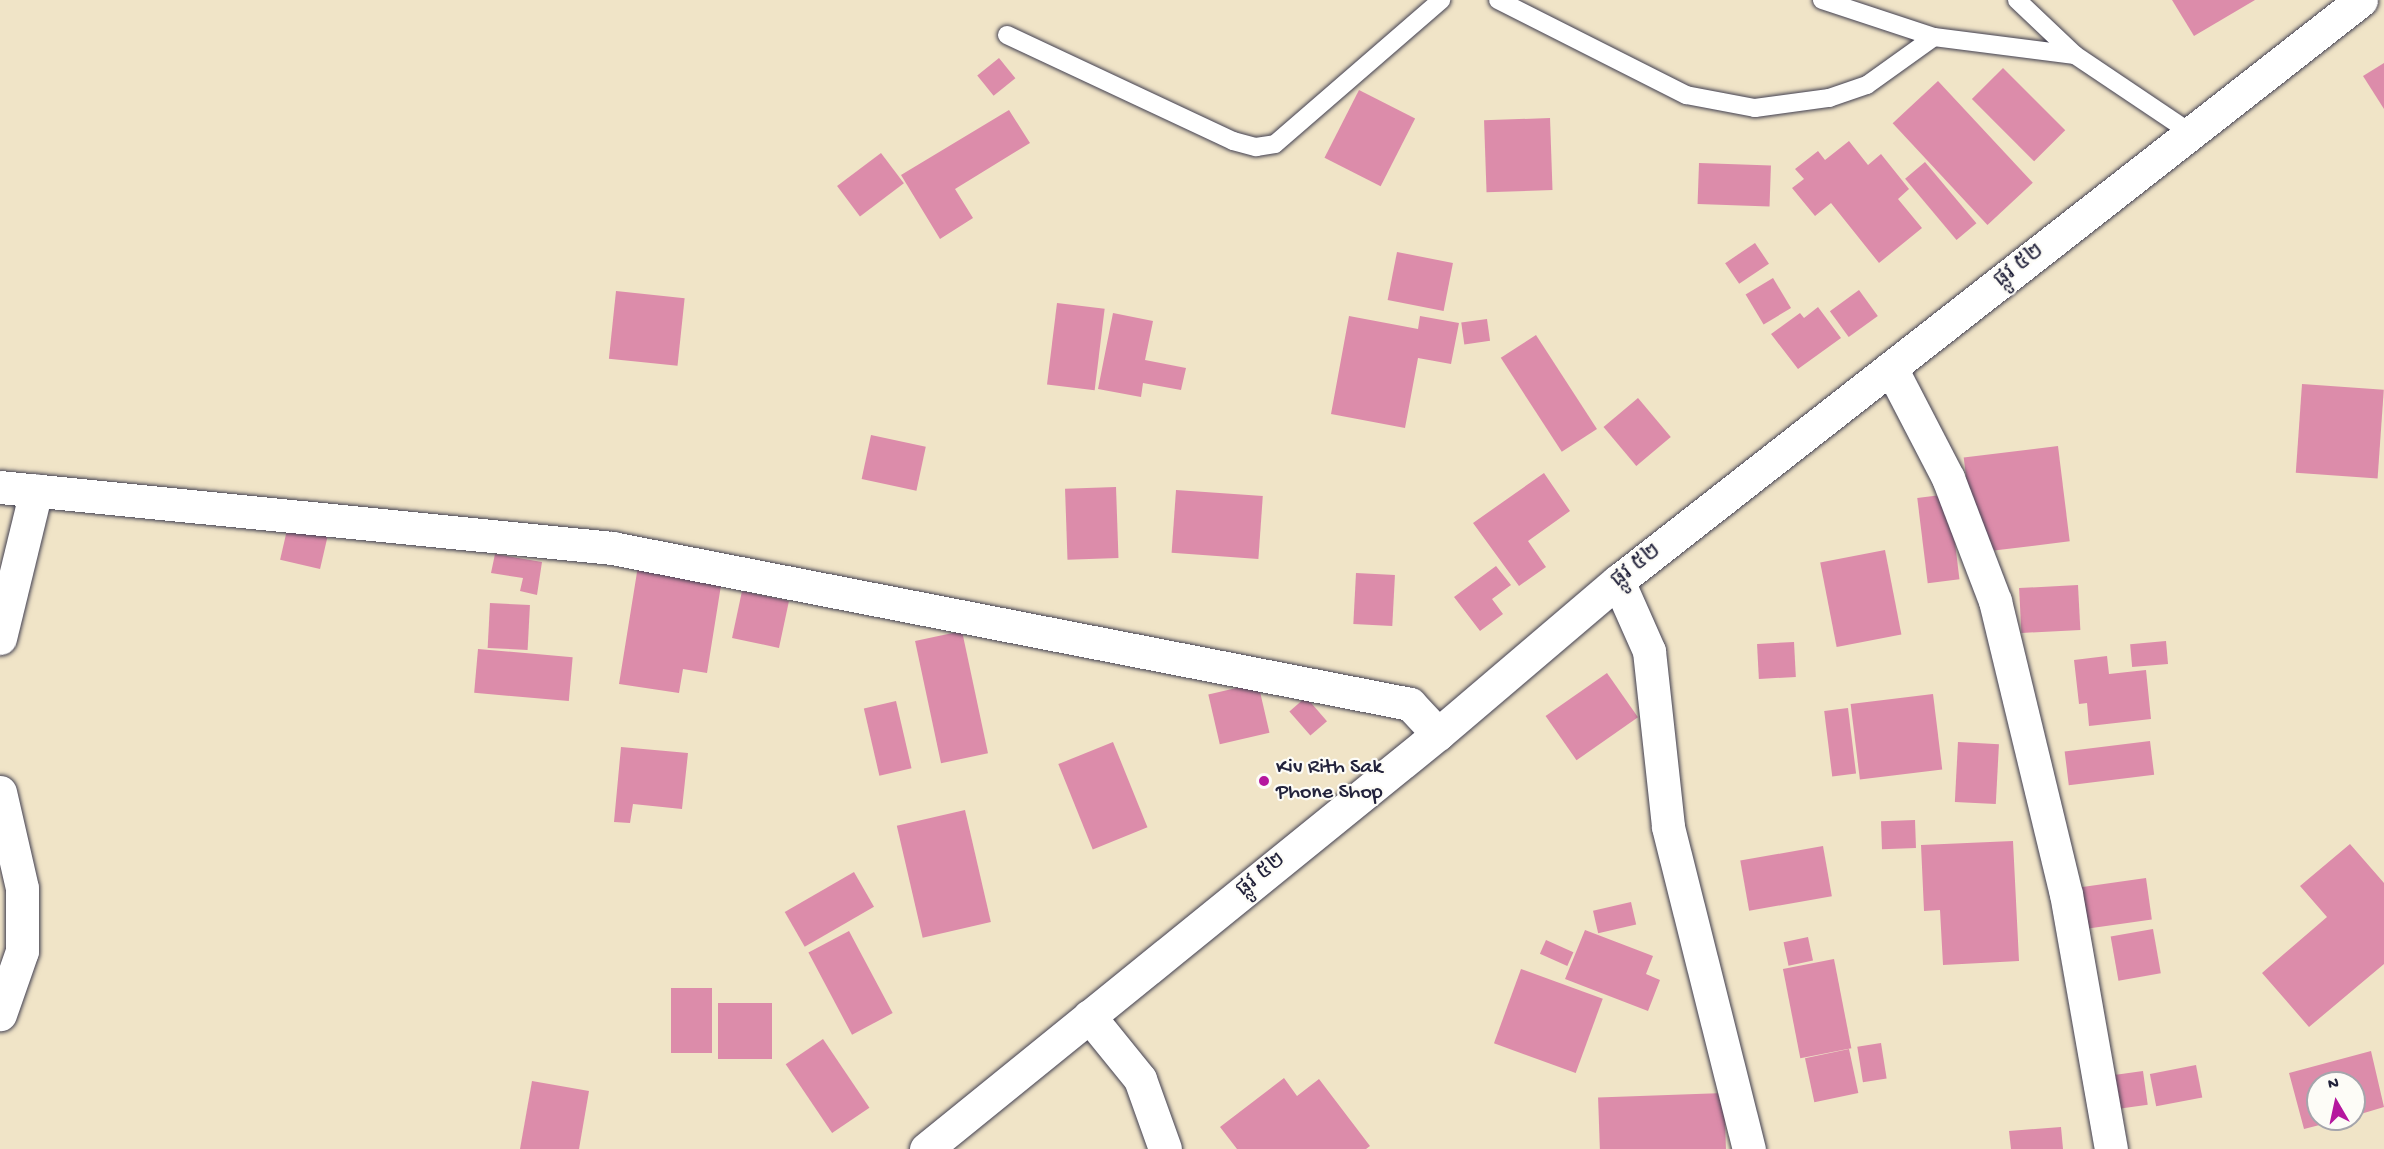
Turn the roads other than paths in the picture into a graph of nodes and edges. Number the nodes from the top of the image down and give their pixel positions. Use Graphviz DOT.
graph roads {
  1 [pos="1441,0"];
  2 [pos="1498,0"];
  3 [pos="1822,0"];
  4 [pos="2017,0"];
  5 [pos="2361,0"];
  6 [pos="1007,35"];
  7 [pos="1934,37"];
  8 [pos="2075,55"];
  9 [pos="2191,134"];
  10 [pos="1891,368"];
  11 [pos="0,487"];
  12 [pos="36,490"];
  13 [pos="1618,581"];
  14 [pos="0,638"];
  15 [pos="1438,734"];
  16 [pos="0,792"];
  17 [pos="0,1014"];
  18 [pos="1089,1016"];
  19 [pos="926,1149"];
  20 [pos="1165,1149"];
  21 [pos="1749,1149"];
  22 [pos="2111,1149"];
  1 -- 6 [label="lane"];
  2 -- 7 [label="lane"];
  3 -- 7 [label="lane"];
  4 -- 8 [label="lane"];
  5 -- 9 [label="street, ផ្លូវ ៥២"];
  7 -- 8 [label="lane"];
  8 -- 9 [label="lane"];
  9 -- 10 [label="street, ផ្លូវ ៥២"];
  10 -- 13 [label="street, ផ្លូវ ៥២"];
  10 -- 22 [label="street"];
  11 -- 12 [label="street"];
  12 -- 14 [label="street"];
  12 -- 15 [label="street"];
  13 -- 15 [label="street, ផ្លូវ ៥២"];
  13 -- 21 [label="street"];
  15 -- 18 [label="street, ផ្លូវ ៥២"];
  16 -- 17 [label="street"];
  18 -- 19 [label="street, ផ្លូវ ៥២"];
  18 -- 20 [label="street"];
}
